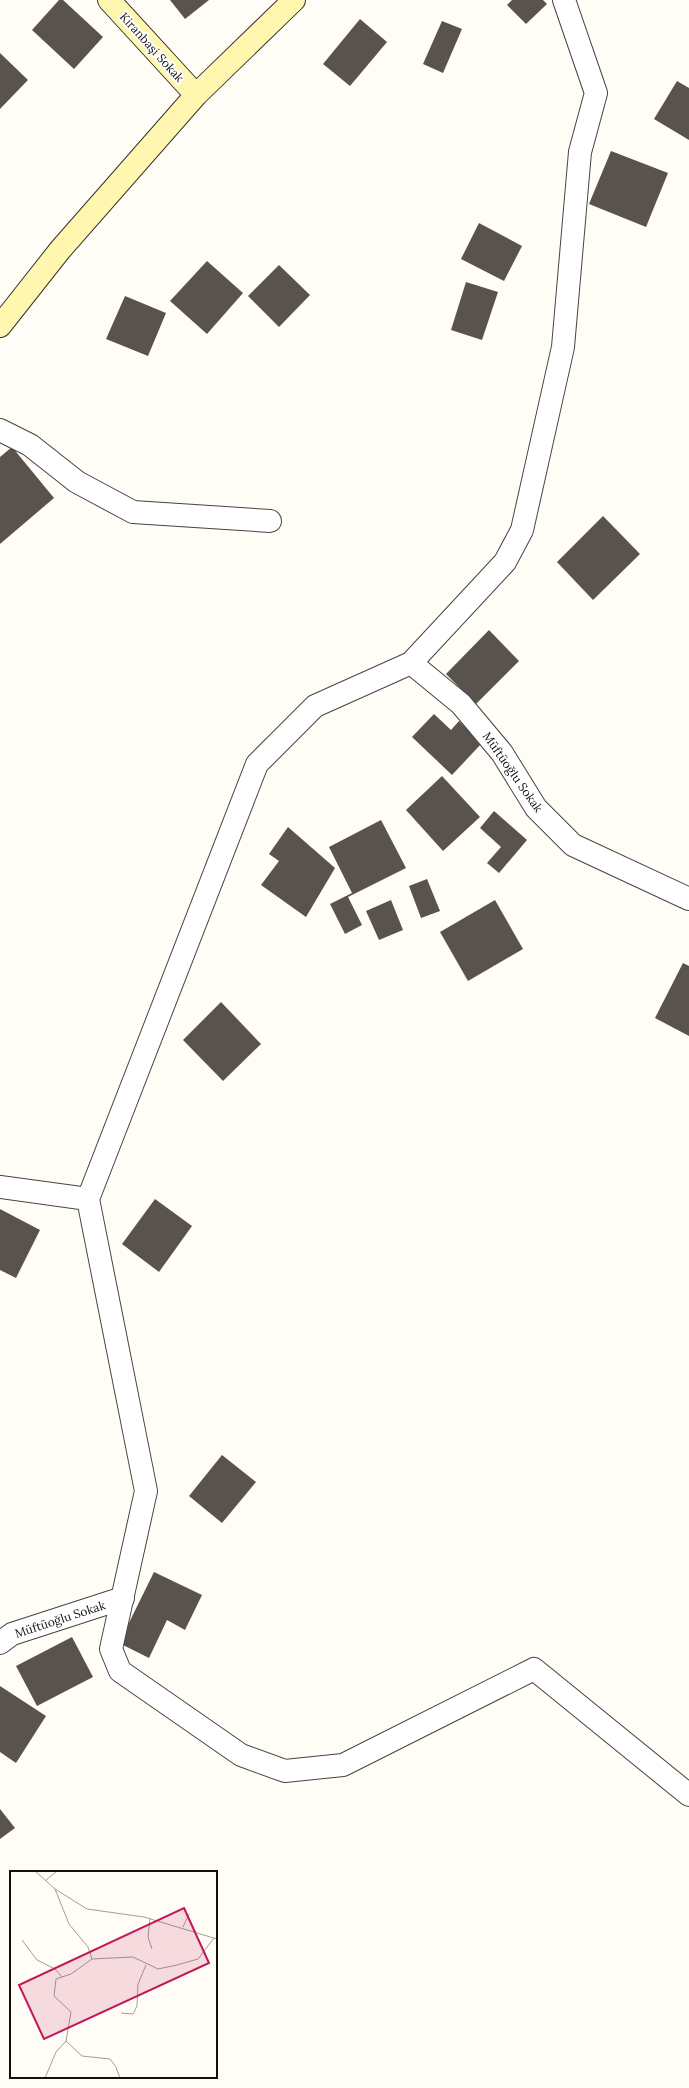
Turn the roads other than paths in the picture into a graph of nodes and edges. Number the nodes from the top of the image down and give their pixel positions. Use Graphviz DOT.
graph roads {
  1 [pos="109,0"];
  2 [pos="294,0"];
  3 [pos="564,0"];
  4 [pos="196,95"];
  5 [pos="0,326"];
  6 [pos="0,430"];
  7 [pos="270,521"];
  8 [pos="410,663"];
  9 [pos="689,899"];
  10 [pos="0,1187"];
  11 [pos="88,1198"];
  12 [pos="123,1598"];
  13 [pos="0,1643"];
  14 [pos="689,1795"];
  1 -- 4 [label="street, Kiranbaşi Sokak"];
  2 -- 4 [label="street"];
  3 -- 8 [label="street"];
  4 -- 5 [label="street"];
  6 -- 7 [label="street"];
  8 -- 9 [label="street, Müftüoğlu Sokak"];
  8 -- 11 [label="street"];
  10 -- 11 [label="street"];
  11 -- 12 [label="street"];
  12 -- 13 [label="street, Müftüoğlu Sokak"];
  12 -- 14 [label="street"];
}
